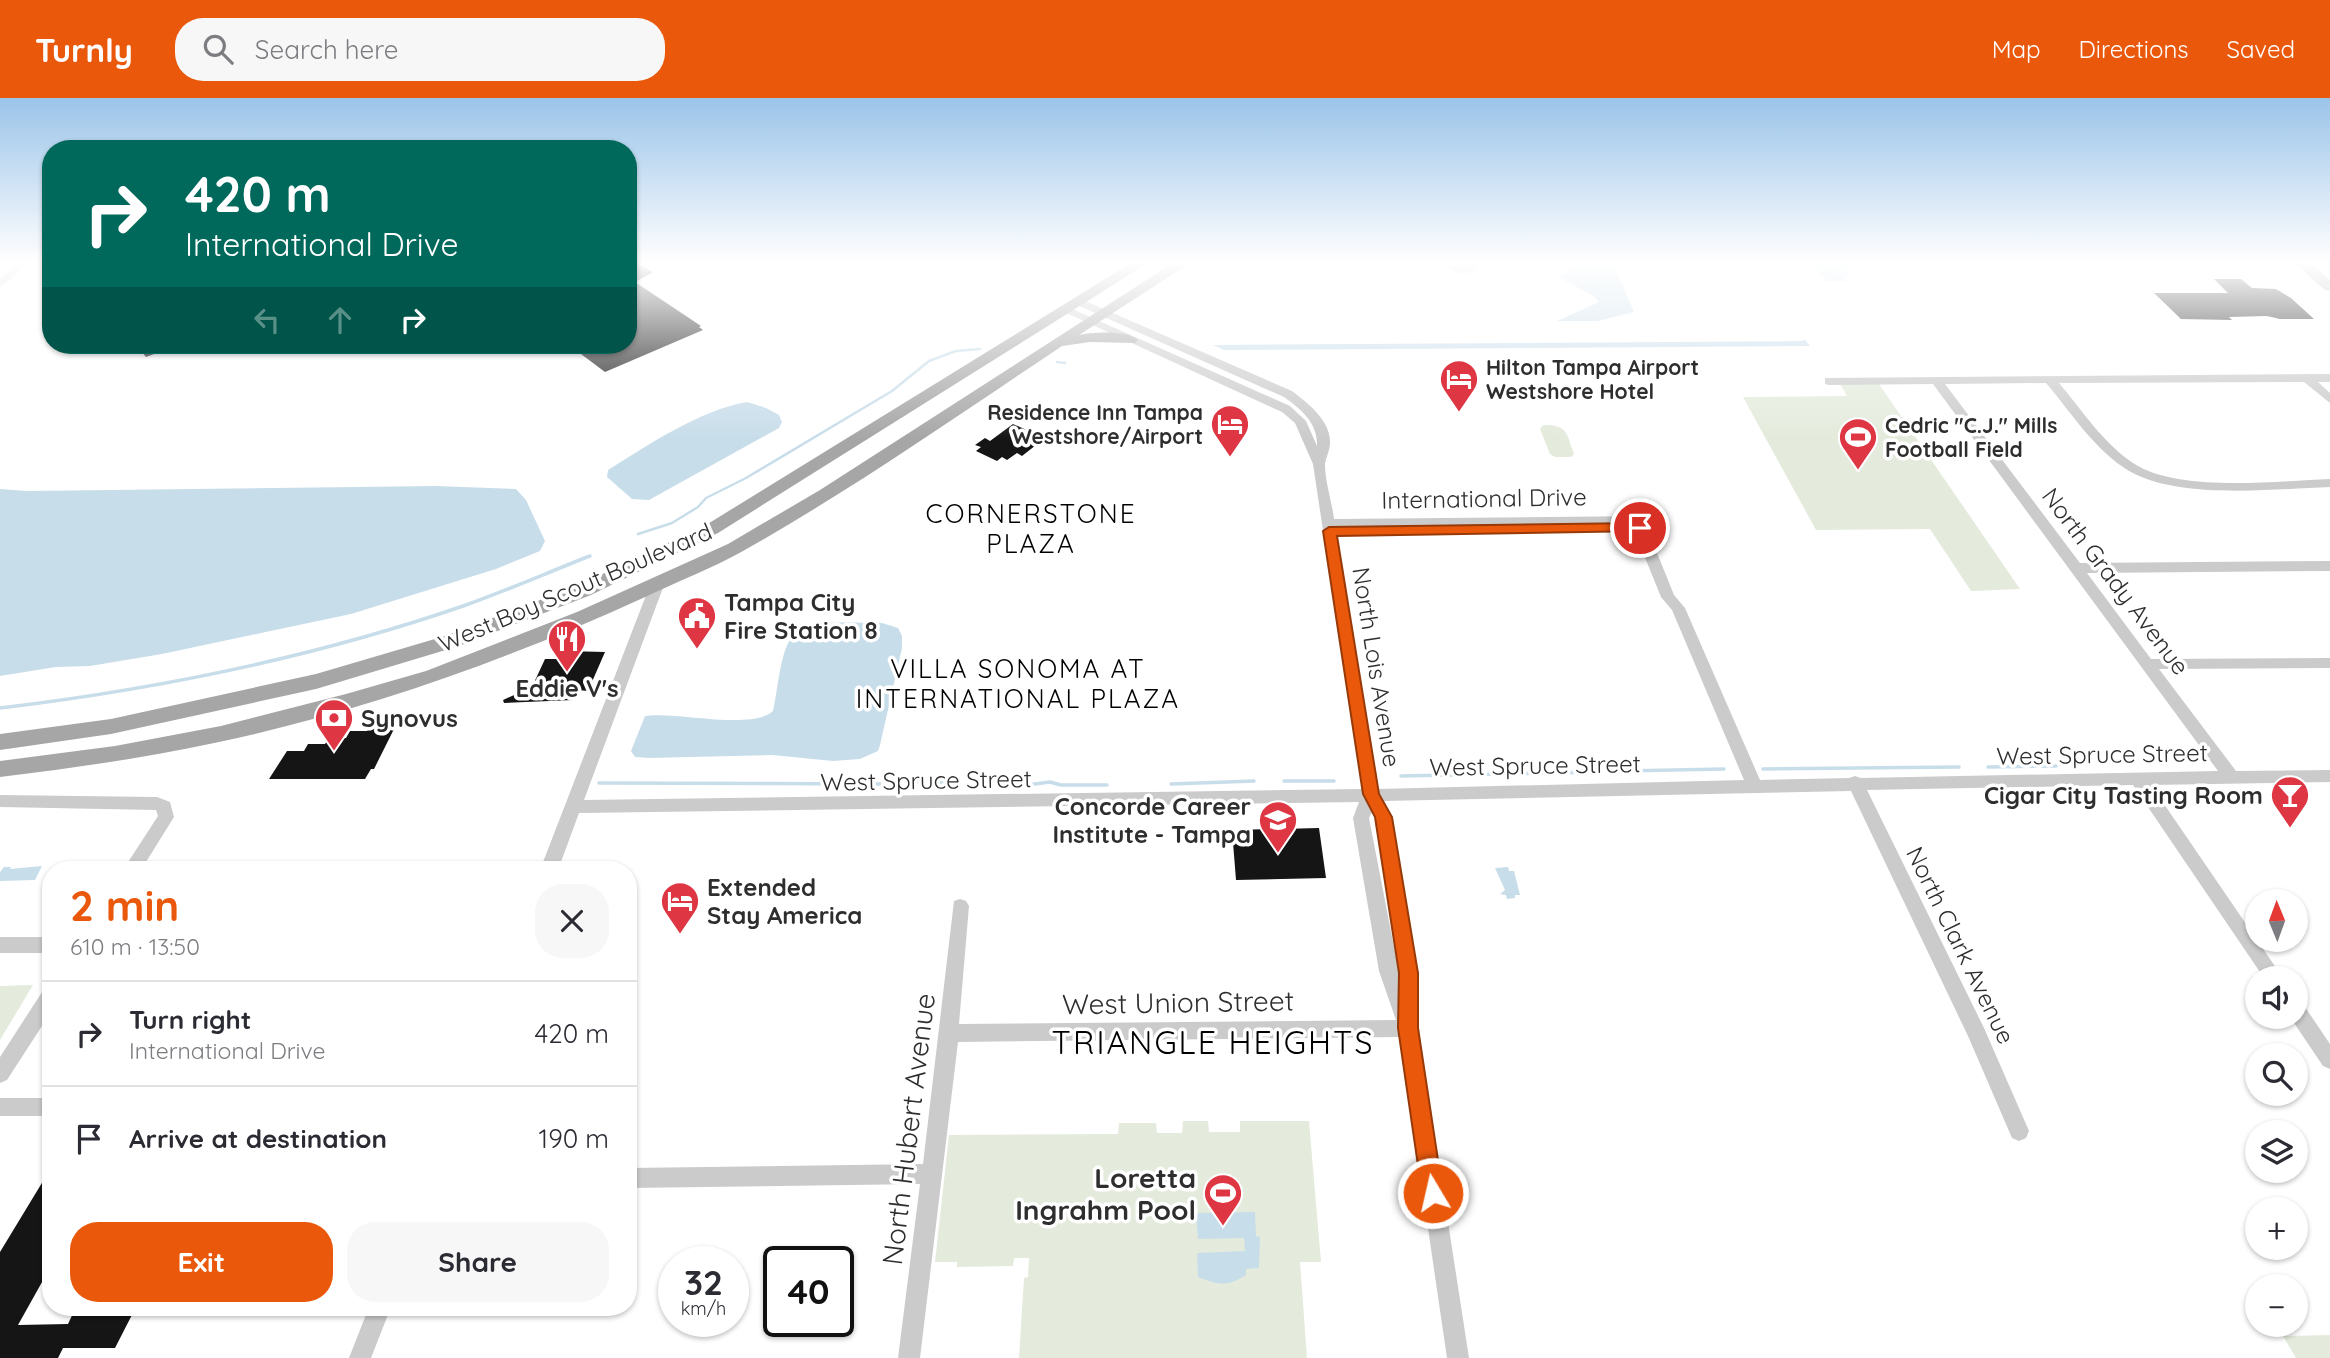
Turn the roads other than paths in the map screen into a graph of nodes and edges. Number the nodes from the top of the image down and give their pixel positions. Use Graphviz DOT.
graph roads {
  1 [pos="1046,322"];
  2 [pos="1088,322"];
  3 [pos="1125,322"];
  4 [pos="1130,340"];
  5 [pos="1052,345"];
  6 [pos="2330,377"];
  7 [pos="2307,378"];
  8 [pos="2049,379"];
  9 [pos="1936,380"];
  10 [pos="1829,381"];
  11 [pos="2330,399"];
  12 [pos="1319,464"];
  13 [pos="2330,483"];
  14 [pos="1329,527"];
  15 [pos="644,566"];
  16 [pos="2330,566"];
  17 [pos="2076,568"];
  18 [pos="657,585"];
  19 [pos="2330,663"];
  20 [pos="2147,664"];
  21 [pos="0,742"];
  22 [pos="1,771"];
  23 [pos="2330,776"];
  24 [pos="2231,777"];
  25 [pos="2138,779"];
  26 [pos="1854,782"];
  27 [pos="1754,785"];
  28 [pos="1371,794"];
  29 [pos="0,801"];
  30 [pos="573,807"];
  31 [pos="138,861"];
  32 [pos="552,861"];
  33 [pos="960,906"];
  34 [pos="0,945"];
  35 [pos="42,945"];
  36 [pos="2266,966"];
  37 [pos="42,1009"];
  38 [pos="1408,1028"];
  39 [pos="2308,1028"];
  40 [pos="949,1033"];
  41 [pos="2330,1060"];
  42 [pos="0,1074"];
  43 [pos="0,1107"];
  44 [pos="42,1107"];
  45 [pos="2019,1131"];
  46 [pos="932,1174"];
  47 [pos="637,1178"];
  48 [pos="376,1316"];
  49 [pos="360,1358"];
  50 [pos="909,1358"];
  51 [pos="1458,1358"];
  1 -- 15 [label="main road, West Boy Scout Boulevard"];
  2 -- 4 [label="street, North Lois Avenue"];
  2 -- 5 [label="main road, West Boy Scout Boulevard"];
  3 -- 12 [label="street, North Lois Avenue"];
  4 -- 5 [label="main road"];
  4 -- 12 [label="street, North Lois Avenue"];
  5 -- 18 [label="main road, West Boy Scout Boulevard"];
  6 -- 7 [label="street"];
  7 -- 8 [label="street"];
  7 -- 11 [label="street"];
  8 -- 9 [label="street"];
  8 -- 13 [label="street"];
  9 -- 10 [label="street"];
  9 -- 17 [label="street, North Grady Avenue"];
  12 -- 14 [label="street, North Lois Avenue"];
  14 -- 27 [label="street, International Drive"];
  14 -- 28 [label="street, North Lois Avenue"];
  15 -- 18 [label="main road"];
  15 -- 21 [label="main road, West Boy Scout Boulevard"];
  16 -- 17 [label="street"];
  17 -- 20 [label="street, North Grady Avenue"];
  18 -- 22 [label="main road, West Boy Scout Boulevard"];
  18 -- 30 [label="street"];
  19 -- 20 [label="street"];
  20 -- 24 [label="street, North Grady Avenue"];
  23 -- 24 [label="street, West Spruce Street"];
  24 -- 25 [label="street, West Spruce Street"];
  25 -- 26 [label="street, West Spruce Street"];
  25 -- 36 [label="street"];
  26 -- 27 [label="street, West Spruce Street"];
  26 -- 45 [label="street, North Clark Avenue"];
  27 -- 28 [label="street, West Spruce Street"];
  28 -- 30 [label="street, West Spruce Street"];
  28 -- 38 [label="street, North Lois Avenue"];
  29 -- 31 [label="street"];
  30 -- 32 [label="street"];
  33 -- 40 [label="street, North Hubert Avenue"];
  34 -- 35 [label="street"];
  37 -- 42 [label="street"];
  38 -- 40 [label="street, West Union Street"];
  38 -- 51 [label="street, North Lois Avenue"];
  39 -- 41 [label="street"];
  40 -- 46 [label="street, North Hubert Avenue"];
  43 -- 44 [label="street"];
  46 -- 47 [label="street"];
  46 -- 50 [label="street, North Hubert Avenue"];
  48 -- 49 [label="street"];
}
